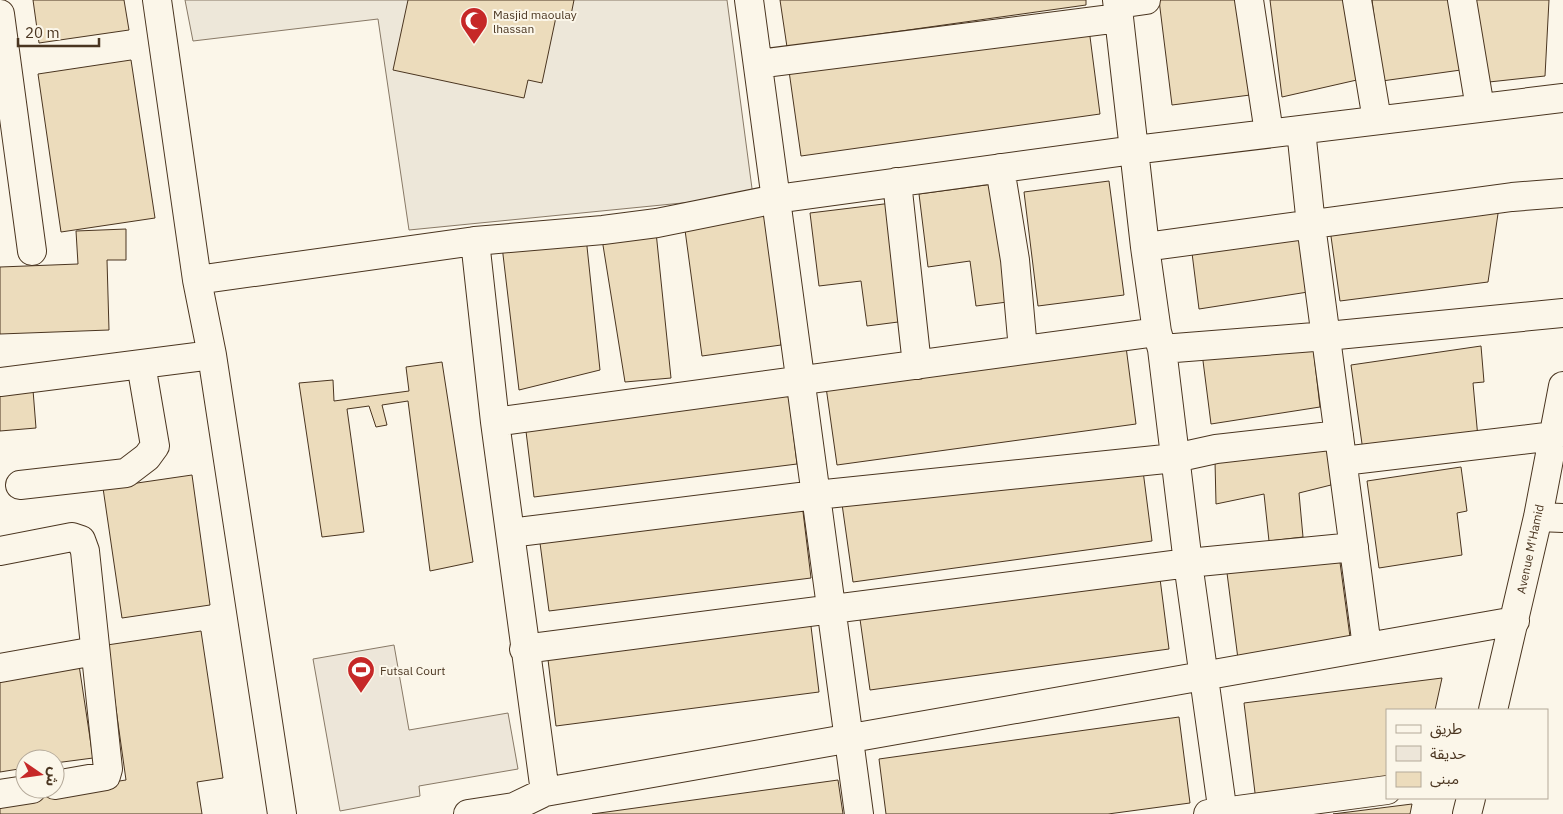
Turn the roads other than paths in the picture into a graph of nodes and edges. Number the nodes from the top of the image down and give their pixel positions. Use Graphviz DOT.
graph roads {
  1 [pos="157,0"];
  2 [pos="749,0"];
  3 [pos="1146,0"];
  4 [pos="1248,0"];
  5 [pos="1357,0"];
  6 [pos="1462,0"];
  7 [pos="1118,7"];
  8 [pos="0,14"];
  9 [pos="758,64"];
  10 [pos="5,82"];
  11 [pos="1563,98"];
  12 [pos="1480,108"];
  13 [pos="1377,120"];
  14 [pos="1301,130"];
  15 [pos="1269,133"];
  16 [pos="1134,150"];
  17 [pos="1000,168"];
  18 [pos="897,182"];
  19 [pos="1563,193"];
  20 [pos="776,199"];
  21 [pos="1311,225"];
  22 [pos="475,241"];
  23 [pos="1145,247"];
  24 [pos="32,251"];
  25 [pos="197,280"];
  26 [pos="1563,312"];
  27 [pos="1327,336"];
  28 [pos="1160,340"];
  29 [pos="1023,350"];
  30 [pos="212,355"];
  31 [pos="141,364"];
  32 [pos="917,365"];
  33 [pos="800,380"];
  34 [pos="0,382"];
  35 [pos="1563,386"];
  36 [pos="495,422"];
  37 [pos="1339,435"];
  38 [pos="1554,436"];
  39 [pos="1175,458"];
  40 [pos="1343,461"];
  41 [pos="20,485"];
  42 [pos="816,495"];
  43 [pos="1550,518"];
  44 [pos="510,533"];
  45 [pos="1354,546"];
  46 [pos="0,551"];
  47 [pos="1188,563"];
  48 [pos="832,610"];
  49 [pos="1515,622"];
  50 [pos="1366,647"];
  51 [pos="524,649"];
  52 [pos="95,652"];
  53 [pos="0,668"];
  54 [pos="1204,676"];
  55 [pos="1492,709"];
  56 [pos="849,737"];
  57 [pos="65,784"];
  58 [pos="1386,790"];
  59 [pos="15,792"];
  60 [pos="544,792"];
  61 [pos="0,794"];
  62 [pos="1471,799"];
  63 [pos="514,811"];
  64 [pos="1218,813"];
  65 [pos="282,814"];
  66 [pos="468,814"];
  67 [pos="859,814"];
  68 [pos="1467,814"];
  1 -- 25 [label="street"];
  2 -- 9 [label="street"];
  3 -- 7 [label="street"];
  4 -- 15 [label="street"];
  5 -- 13 [label="street"];
  6 -- 12 [label="street"];
  7 -- 9 [label="street"];
  7 -- 16 [label="street"];
  8 -- 10 [label="street"];
  9 -- 20 [label="street"];
  10 -- 24 [label="street"];
  11 -- 12 [label="street"];
  12 -- 13 [label="street"];
  13 -- 14 [label="street"];
  14 -- 15 [label="street"];
  14 -- 21 [label="street"];
  15 -- 16 [label="street"];
  16 -- 17 [label="street"];
  16 -- 23 [label="street"];
  17 -- 18 [label="street"];
  17 -- 29 [label="street"];
  18 -- 20 [label="street"];
  18 -- 32 [label="street"];
  19 -- 21 [label="street"];
  20 -- 22 [label="street"];
  20 -- 33 [label="street"];
  21 -- 23 [label="street"];
  21 -- 27 [label="street"];
  22 -- 25 [label="street"];
  22 -- 36 [label="street"];
  23 -- 28 [label="street"];
  25 -- 30 [label="street"];
  26 -- 27 [label="street"];
  27 -- 28 [label="street"];
  27 -- 37 [label="street"];
  28 -- 29 [label="street"];
  28 -- 39 [label="street"];
  29 -- 32 [label="street"];
  30 -- 31 [label="street"];
  30 -- 65 [label="street"];
  31 -- 34 [label="street"];
  31 -- 41 [label="street"];
  32 -- 33 [label="street"];
  33 -- 36 [label="street"];
  33 -- 42 [label="street"];
  35 -- 38 [label="street, Avenue M'Hamid"];
  36 -- 44 [label="street"];
  37 -- 39 [label="street"];
  37 -- 40 [label="street"];
  38 -- 40 [label="street"];
  38 -- 43 [label="street, Avenue M'Hamid"];
  39 -- 42 [label="street"];
  39 -- 47 [label="street"];
  40 -- 45 [label="street"];
  42 -- 44 [label="street"];
  42 -- 48 [label="street"];
  43 -- 49 [label="street, Avenue M'Hamid"];
  44 -- 51 [label="street"];
  45 -- 47 [label="street"];
  45 -- 50 [label="street"];
  46 -- 52 [label="street"];
  47 -- 48 [label="street"];
  47 -- 54 [label="street"];
  48 -- 51 [label="street"];
  48 -- 56 [label="street"];
  49 -- 50 [label="street"];
  49 -- 55 [label="street, Avenue M'Hamid"];
  50 -- 54 [label="street"];
  51 -- 60 [label="street"];
  52 -- 53 [label="street"];
  52 -- 57 [label="street"];
  54 -- 56 [label="street"];
  54 -- 64 [label="street"];
  56 -- 60 [label="street"];
  56 -- 67 [label="street"];
  58 -- 64 [label="street"];
  59 -- 61 [label="street"];
  60 -- 63 [label="street"];
  62 -- 68 [label="street"];
  63 -- 66 [label="street"];
}
